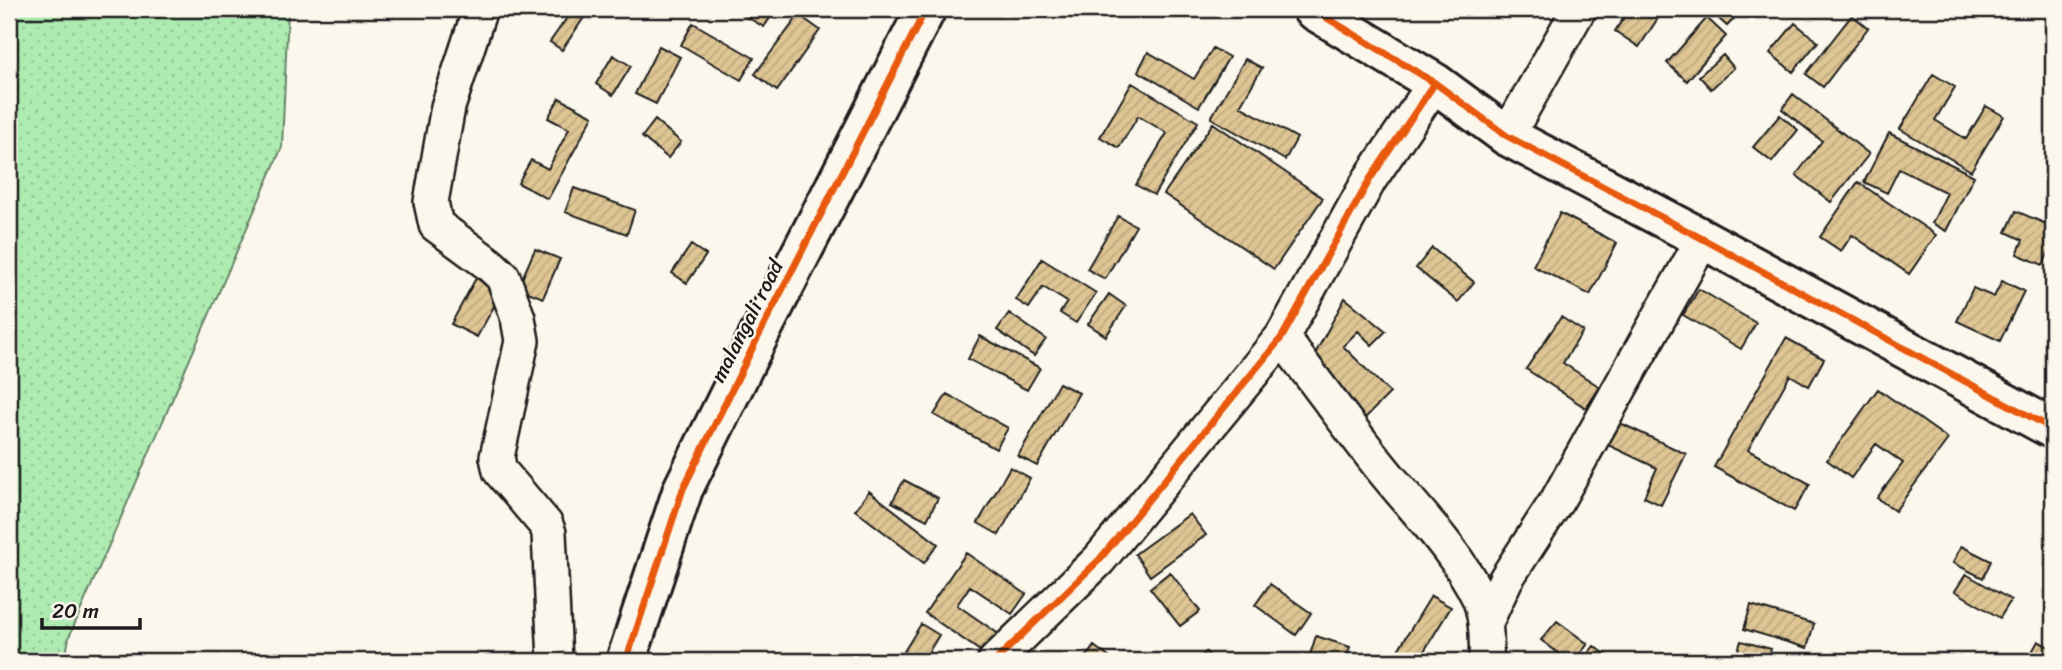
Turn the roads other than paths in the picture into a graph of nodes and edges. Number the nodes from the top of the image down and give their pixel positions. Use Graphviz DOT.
graph roads {
  1 [pos="481,9"];
  2 [pos="926,9"];
  3 [pos="1312,9"];
  4 [pos="1579,9"];
  5 [pos="1435,83"];
  6 [pos="1507,136"];
  7 [pos="1703,239"];
  8 [pos="1282,337"];
  9 [pos="2053,429"];
  10 [pos="1485,624"];
  11 [pos="555,661"];
  12 [pos="626,661"];
  13 [pos="995,661"];
  14 [pos="1486,661"];
  1 -- 11 [label="street"];
  2 -- 12 [label="street, malangali road"];
  3 -- 5 [label="street"];
  4 -- 6 [label="street"];
  5 -- 6 [label="street"];
  5 -- 8 [label="street"];
  6 -- 7 [label="street"];
  7 -- 9 [label="street"];
  7 -- 10 [label="street"];
  8 -- 10 [label="street"];
  8 -- 13 [label="street"];
  10 -- 14 [label="street"];
}
